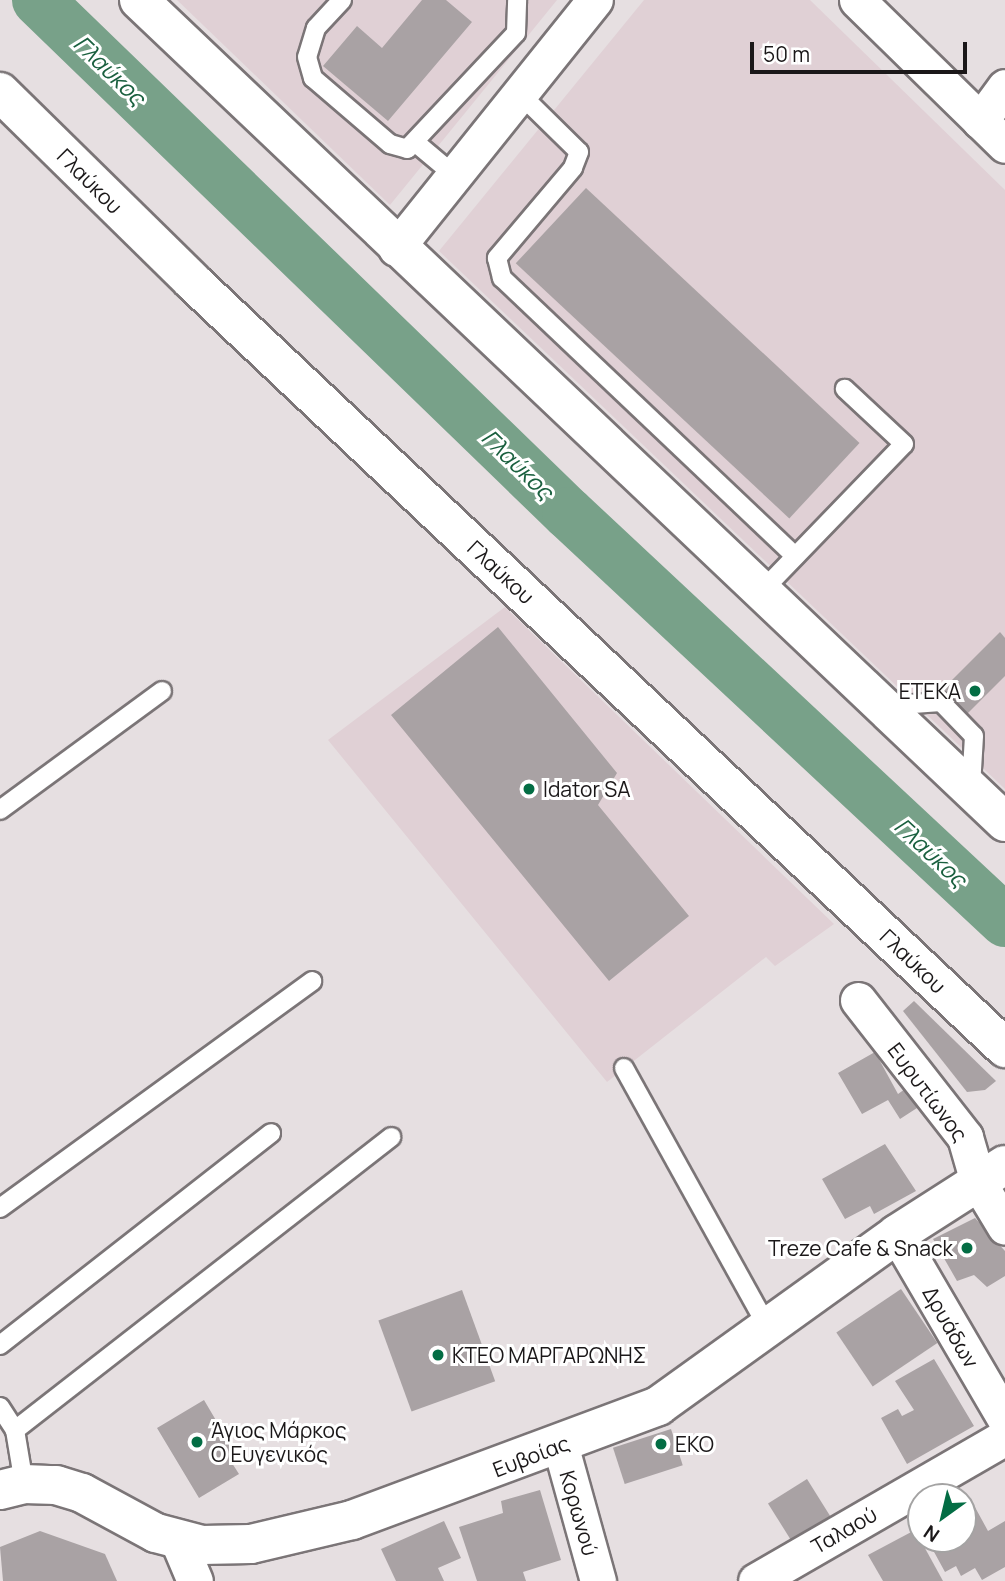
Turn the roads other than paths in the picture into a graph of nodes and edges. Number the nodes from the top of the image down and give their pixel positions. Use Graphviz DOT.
graph roads {
  1 [pos="139,0"];
  2 [pos="342,0"];
  3 [pos="517,0"];
  4 [pos="595,0"];
  5 [pos="857,0"];
  6 [pos="1005,87"];
  7 [pos="0,92"];
  8 [pos="519,93"];
  9 [pos="980,121"];
  10 [pos="416,143"];
  11 [pos="1005,145"];
  12 [pos="454,175"];
  13 [pos="396,248"];
  14 [pos="845,389"];
  15 [pos="795,556"];
  16 [pos="762,591"];
  17 [pos="162,691"];
  18 [pos="0,810"];
  19 [pos="1005,822"];
  20 [pos="312,981"];
  21 [pos="858,1000"];
  22 [pos="1005,1048"];
  23 [pos="624,1068"];
  24 [pos="271,1133"];
  25 [pos="392,1137"];
  26 [pos="991,1174"];
  27 [pos="0,1208"];
  28 [pos="1005,1227"];
  29 [pos="897,1234"];
  30 [pos="768,1328"];
  31 [pos="3,1336"];
  32 [pos="0,1407"];
  33 [pos="1005,1419"];
  34 [pos="15,1430"];
  35 [pos="1005,1437"];
  36 [pos="560,1444"];
  37 [pos="12,1487"];
  38 [pos="178,1541"];
  39 [pos="195,1581"];
  40 [pos="598,1581"];
  41 [pos="756,1581"];
  1 -- 13 [label="main road"];
  2 -- 10 [label="lane"];
  3 -- 10 [label="lane"];
  4 -- 8 [label="street"];
  5 -- 9 [label="street"];
  6 -- 9 [label="street"];
  7 -- 22 [label="main road, Γλαύκου"];
  8 -- 12 [label="street"];
  8 -- 15 [label="lane"];
  9 -- 11 [label="street"];
  10 -- 12 [label="lane"];
  12 -- 13 [label="street"];
  13 -- 16 [label="main road"];
  14 -- 15 [label="lane"];
  15 -- 16 [label="lane"];
  16 -- 19 [label="main road"];
  17 -- 18 [label="lane"];
  20 -- 27 [label="lane"];
  21 -- 26 [label="street, Ευρυτίωνος"];
  23 -- 30 [label="lane"];
  24 -- 31 [label="lane"];
  25 -- 34 [label="lane"];
  26 -- 28 [label="street, Ευρυτίωνος"];
  26 -- 29 [label="main road, Ευβοίας"];
  29 -- 30 [label="main road, Ευβοίας"];
  29 -- 33 [label="street, Δρυάδων"];
  30 -- 36 [label="main road, Ευβοίας"];
  32 -- 34 [label="lane"];
  34 -- 37 [label="lane"];
  35 -- 41 [label="street, Ταλαού"];
  36 -- 38 [label="main road, Ευβοίας"];
  36 -- 40 [label="street, Κορωνού"];
  37 -- 38 [label="main road, Ευβοίας"];
  38 -- 39 [label="street"];
}
